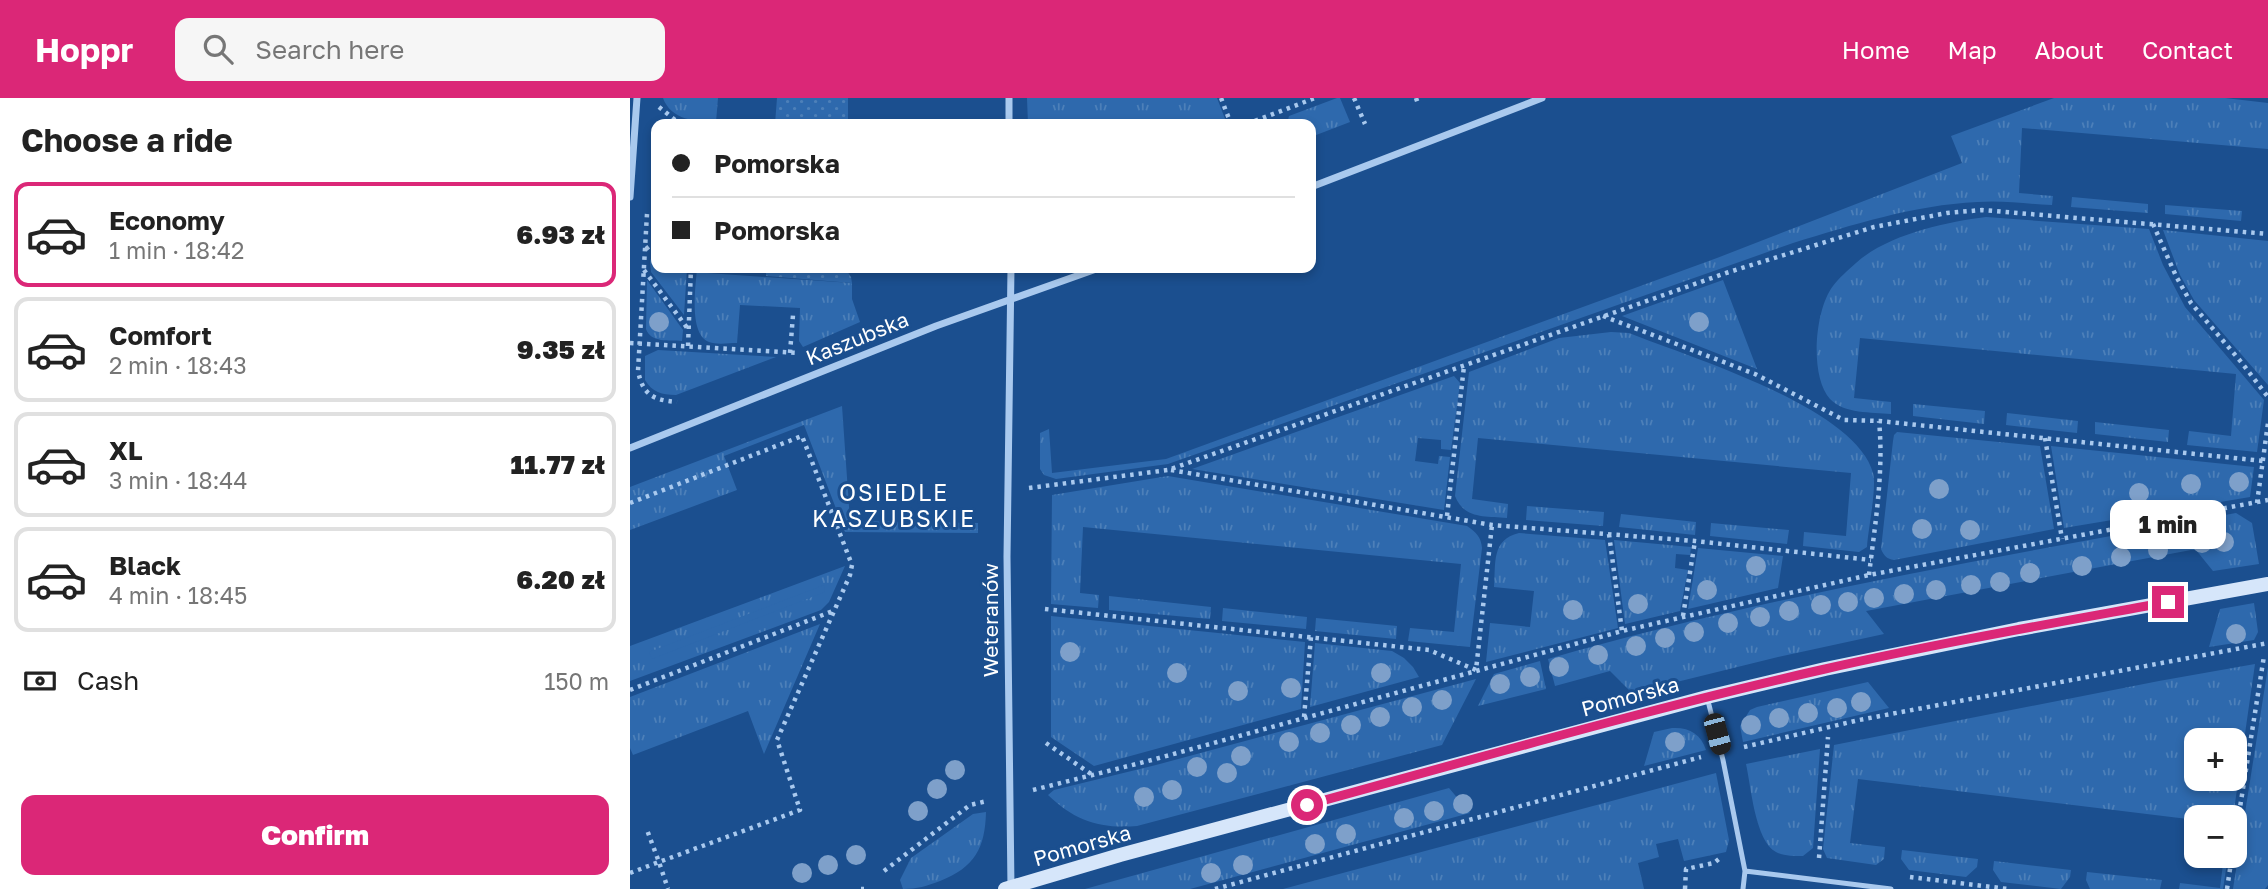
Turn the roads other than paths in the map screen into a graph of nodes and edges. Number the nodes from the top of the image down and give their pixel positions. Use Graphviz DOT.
graph roads {
  1 [pos="637,98"];
  2 [pos="1009,98"];
  3 [pos="1542,98"];
  4 [pos="1009,119"];
  5 [pos="1316,185"];
  6 [pos="630,197"];
  7 [pos="1011,273"];
  8 [pos="1085,273"];
  9 [pos="1011,300"];
  10 [pos="630,448"];
  11 [pos="2268,584"];
  12 [pos="1707,697"];
  13 [pos="1745,871"];
  14 [pos="1009,888"];
  15 [pos="1743,889"];
  16 [pos="1891,889"];
  1 -- 6 [label="street"];
  2 -- 4 [label="street"];
  3 -- 5 [label="street"];
  7 -- 9 [label="street, Weteranów"];
  8 -- 9 [label="street, Kaszubska"];
  9 -- 10 [label="street, Kaszubska"];
  9 -- 14 [label="street, Weteranów"];
  11 -- 12 [label="street, Pomorska"];
  12 -- 13 [label="lane"];
  12 -- 14 [label="street, Pomorska"];
  13 -- 15 [label="lane"];
  13 -- 16 [label="lane"];
}
